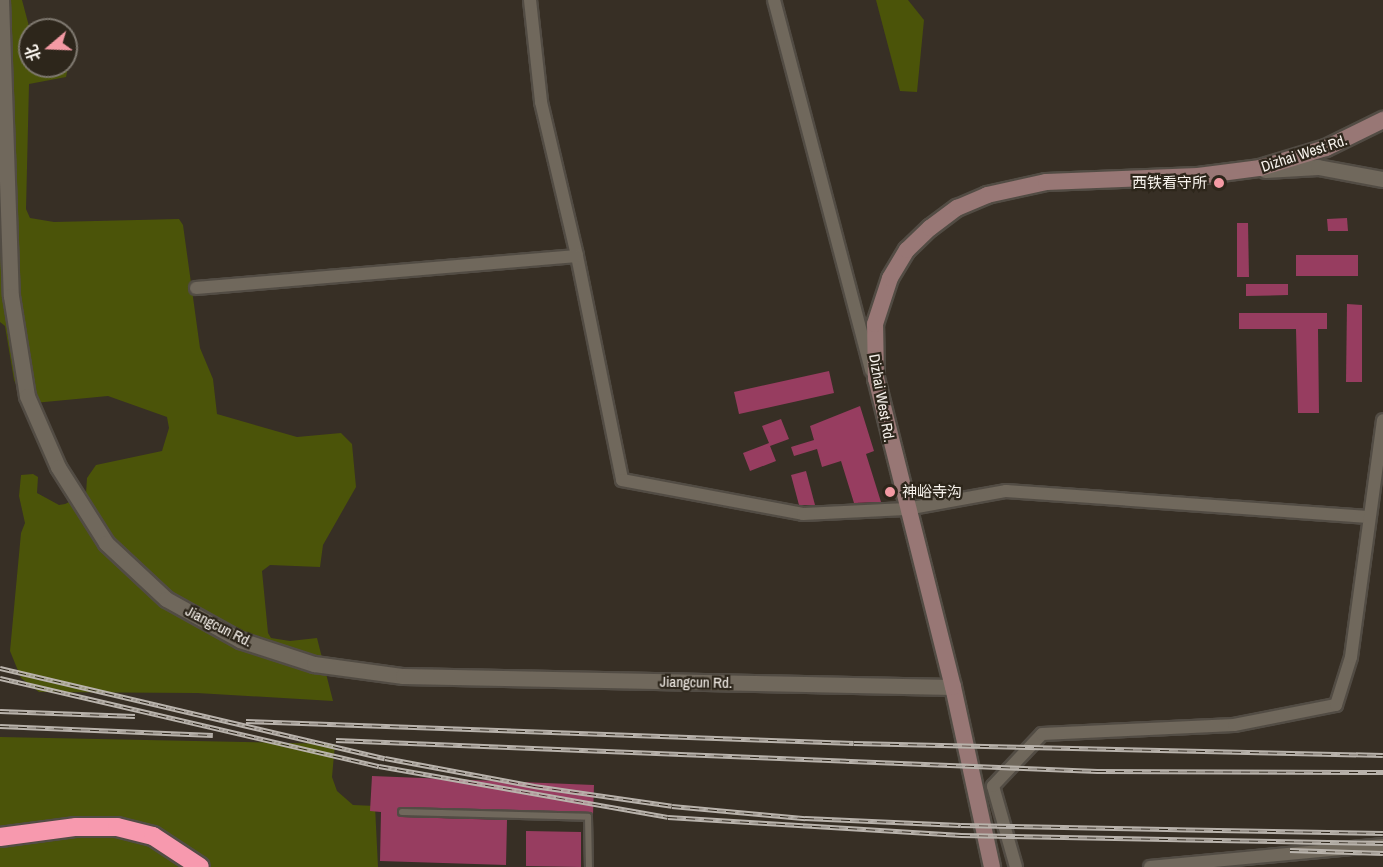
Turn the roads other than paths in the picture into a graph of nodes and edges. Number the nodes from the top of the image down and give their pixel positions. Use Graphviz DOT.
graph roads {
  1 [pos="0,0"];
  2 [pos="530,0"];
  3 [pos="774,0"];
  4 [pos="1383,120"];
  5 [pos="1241,171"];
  6 [pos="1383,179"];
  7 [pos="578,256"];
  8 [pos="196,288"];
  9 [pos="882,409"];
  10 [pos="1383,420"];
  11 [pos="906,509"];
  12 [pos="1368,517"];
  13 [pos="953,687"];
  14 [pos="402,812"];
  15 [pos="0,837"];
  16 [pos="1383,845"];
  17 [pos="200,867"];
  18 [pos="589,867"];
  19 [pos="992,867"];
  20 [pos="1016,867"];
  21 [pos="1150,867"];
  1 -- 13 [label="street, Jiangcun Rd."];
  2 -- 7 [label="street"];
  3 -- 9 [label="street"];
  4 -- 5 [label="main road, Dizhai West Rd."];
  5 -- 6 [label="street"];
  5 -- 9 [label="main road, Dizhai West Rd."];
  7 -- 8 [label="street"];
  7 -- 11 [label="street"];
  9 -- 11 [label="main road, Dizhai West Rd."];
  10 -- 12 [label="street"];
  11 -- 12 [label="street"];
  11 -- 13 [label="main road, Dizhai West Rd."];
  12 -- 20 [label="street"];
  13 -- 19 [label="main road, Dizhai West Rd."];
  14 -- 18 [label="lane"];
  15 -- 17 [label="highway"];
  16 -- 21 [label="street"];
}
